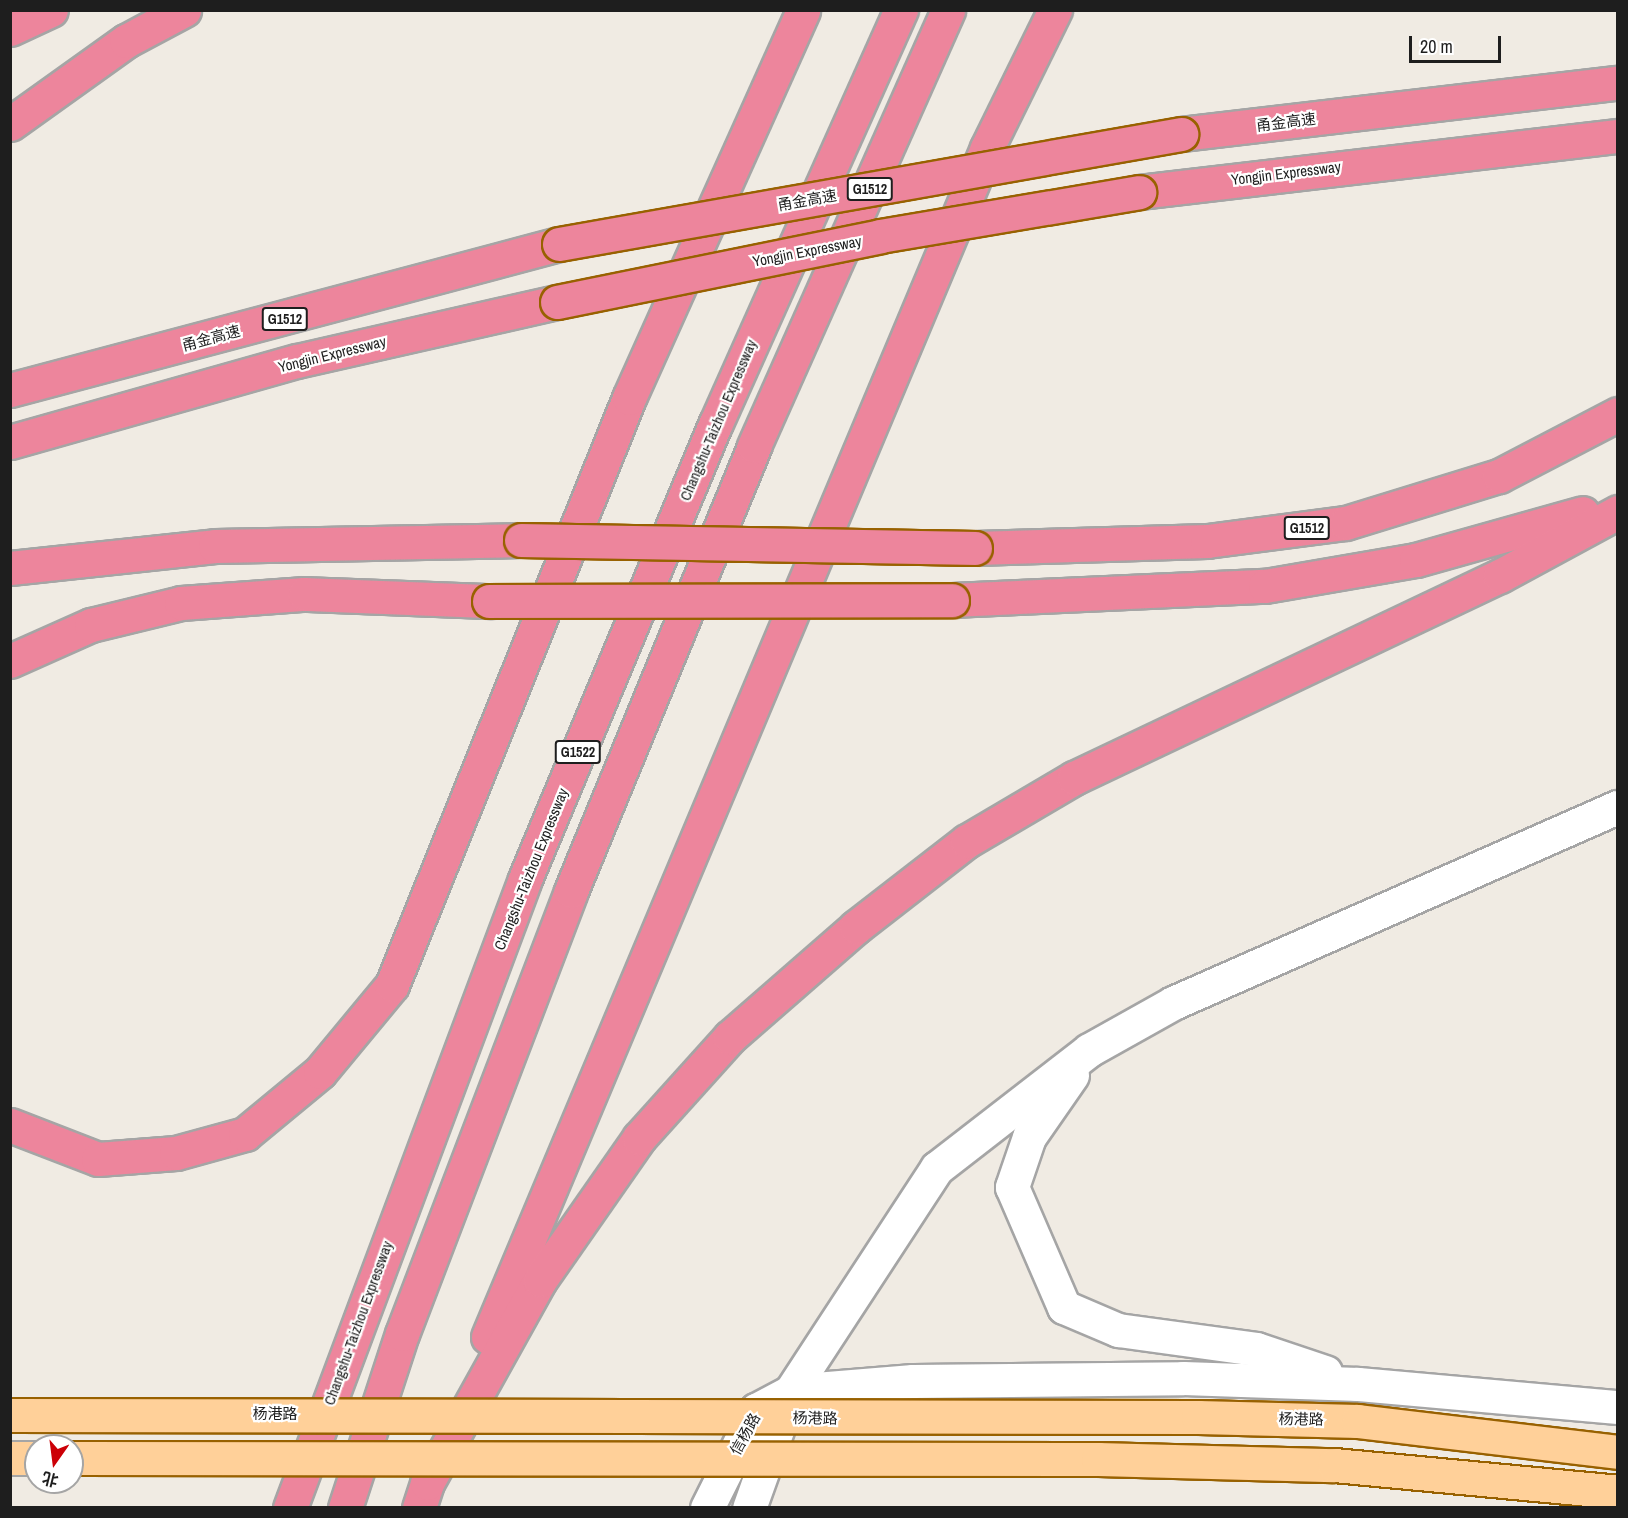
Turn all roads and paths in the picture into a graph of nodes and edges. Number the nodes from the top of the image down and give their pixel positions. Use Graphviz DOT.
graph roads {
  1 [pos="21,10"];
  2 [pos="51,10"];
  3 [pos="184,10"];
  4 [pos="803,10"];
  5 [pos="901,10"];
  6 [pos="948,10"];
  7 [pos="1055,10"];
  8 [pos="10,20"];
  9 [pos="10,29"];
  10 [pos="1617,83"];
  11 [pos="10,124"];
  12 [pos="1617,136"];
  13 [pos="10,390"];
  14 [pos="1617,414"];
  15 [pos="10,442"];
  16 [pos="1617,501"];
  17 [pos="1617,512"];
  18 [pos="10,568"];
  19 [pos="10,661"];
  20 [pos="1617,807"];
  21 [pos="1089,1050"];
  22 [pos="10,1125"];
  23 [pos="1358,1384"];
  24 [pos="791,1390"];
  25 [pos="1617,1407"];
  26 [pos="10,1415"];
  27 [pos="1617,1452"];
  28 [pos="84,1458"];
  29 [pos="1617,1492"];
  30 [pos="423,1495"];
  31 [pos="290,1508"];
  32 [pos="345,1508"];
  33 [pos="707,1508"];
  34 [pos="749,1508"];
  1 -- 8 [label="highway"];
  2 -- 9 [label="highway"];
  3 -- 11 [label="highway"];
  4 -- 22 [label="highway"];
  5 -- 31 [label="highway, Changshu-Taizhou Expressway / G1522"];
  6 -- 32 [label="highway, G1522"];
  7 -- 30 [label="highway"];
  10 -- 13 [label="highway, 甬金高速 / G1512, bridge"];
  12 -- 15 [label="highway, Yongjin Expressway, bridge"];
  14 -- 18 [label="highway, G1512, bridge"];
  16 -- 19 [label="highway, bridge"];
  17 -- 30 [label="highway"];
  20 -- 21 [label="street"];
  21 -- 23 [label="street"];
  21 -- 24 [label="street"];
  23 -- 24 [label="street"];
  23 -- 25 [label="street"];
  24 -- 33 [label="street, 信杨路"];
  24 -- 34 [label="street, 信杨路"];
  26 -- 27 [label="main road, 杨港路, bridge"];
  28 -- 29 [label="main road, bridge"];
}
